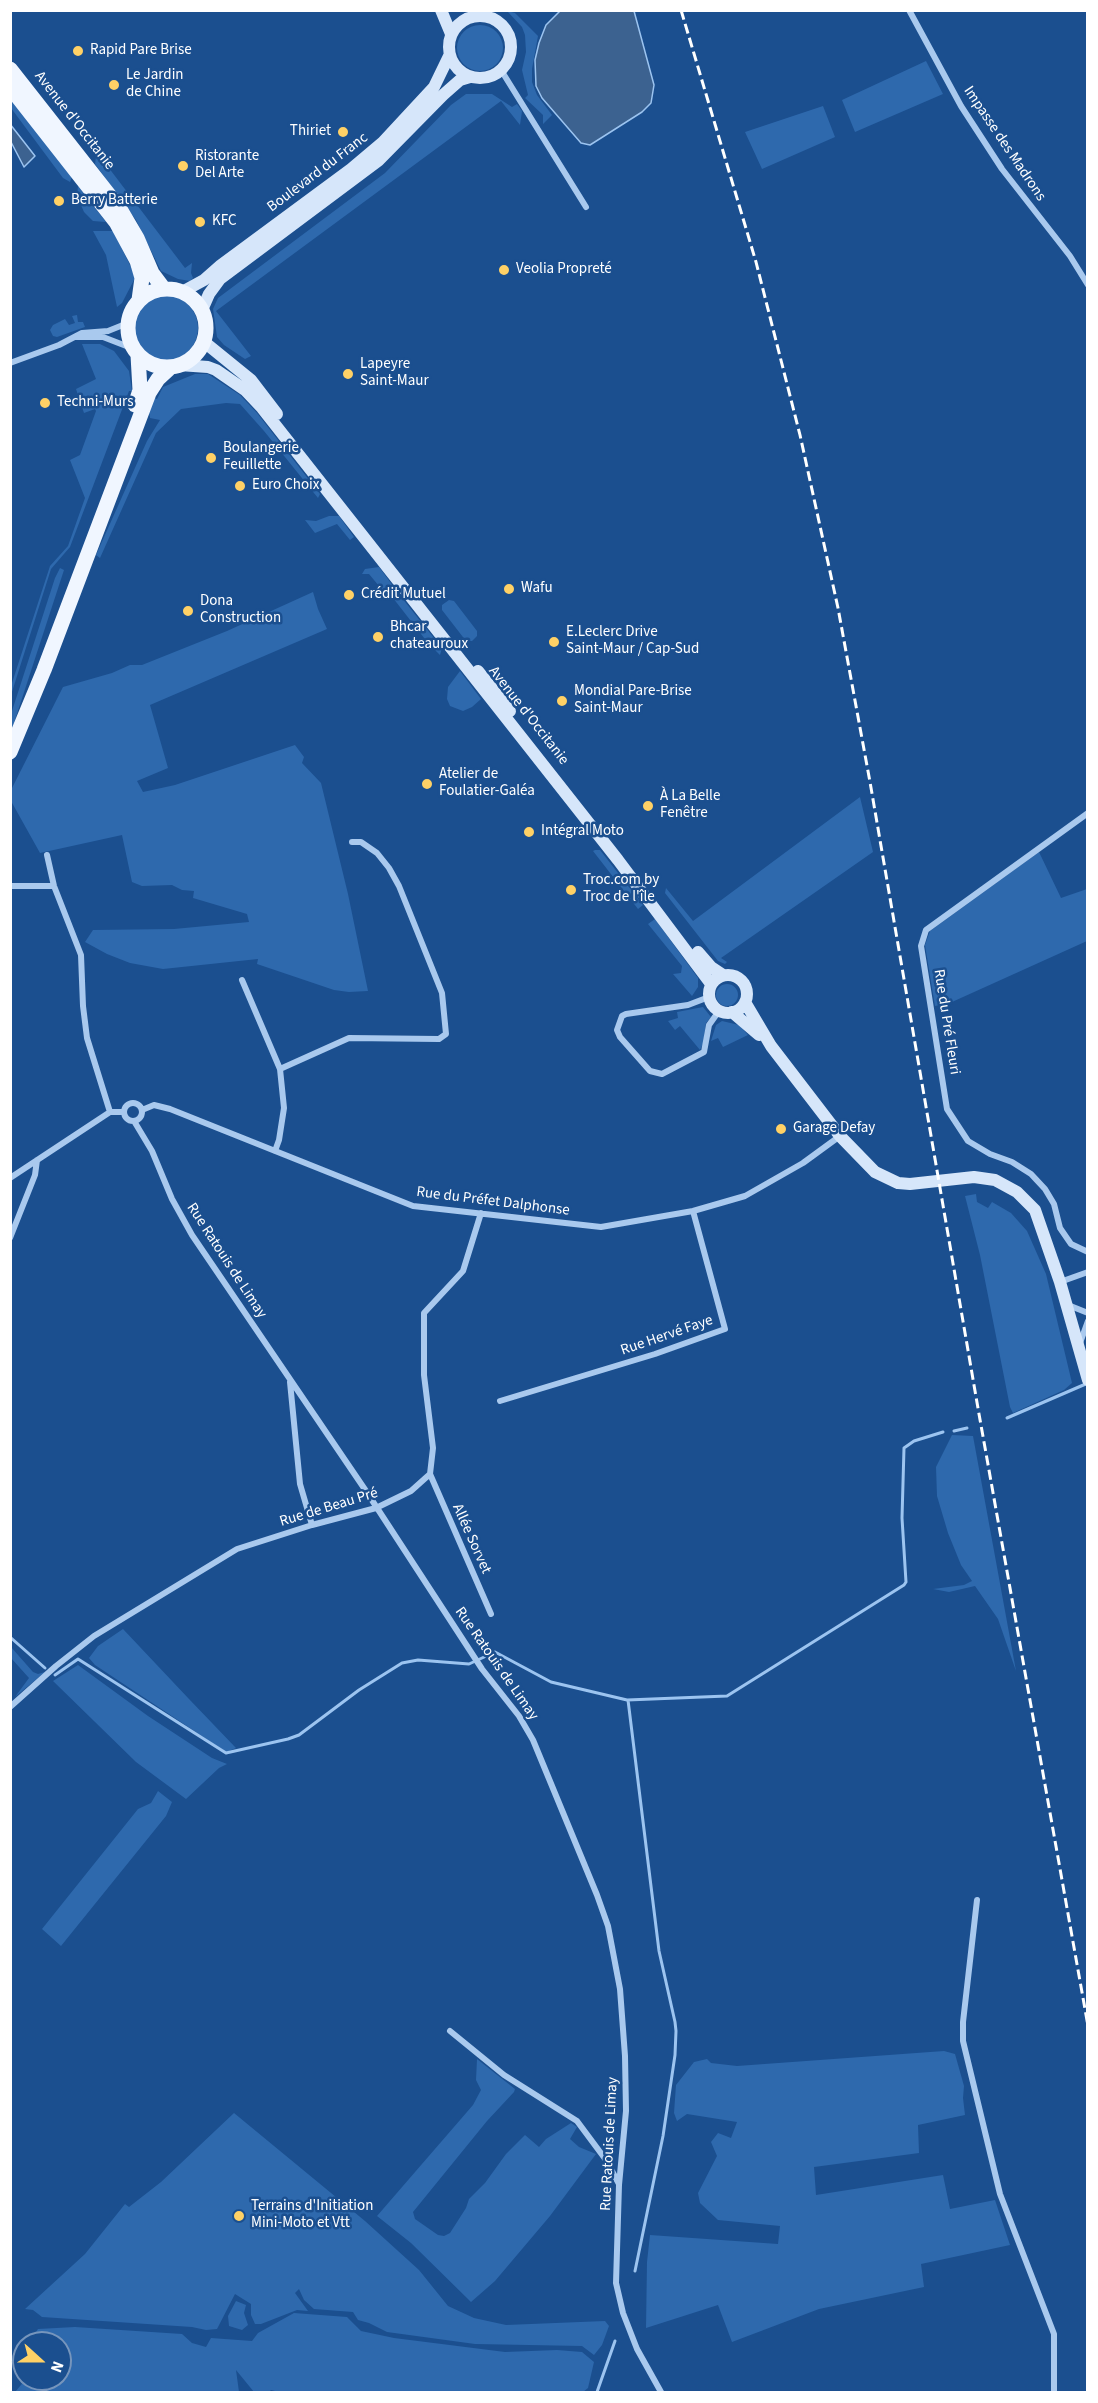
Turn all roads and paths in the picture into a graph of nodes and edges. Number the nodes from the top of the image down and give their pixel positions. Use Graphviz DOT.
graph roads {
  1 [pos="441,10"];
  2 [pos="909,10"];
  3 [pos="471,13"];
  4 [pos="451,34"];
  5 [pos="449,56"];
  6 [pos="10,69"];
  7 [pos="501,70"];
  8 [pos="470,78"];
  9 [pos="10,87"];
  10 [pos="586,207"];
  11 [pos="1088,285"];
  12 [pos="164,289"];
  13 [pos="182,292"];
  14 [pos="139,300"];
  15 [pos="202,310"];
  16 [pos="128,323"];
  17 [pos="75,337"];
  18 [pos="203,341"];
  19 [pos="136,352"];
  20 [pos="10,363"];
  21 [pos="175,366"];
  22 [pos="36,687"];
  23 [pos="10,752"];
  24 [pos="1088,813"];
  25 [pos="352,842"];
  26 [pos="47,855"];
  27 [pos="54,885"];
  28 [pos="10,886"];
  29 [pos="723,975"];
  30 [pos="242,980"];
  31 [pos="710,991"];
  32 [pos="745,1002"];
  33 [pos="719,1011"];
  34 [pos="732,1012"];
  35 [pos="771,1046"];
  36 [pos="280,1069"];
  37 [pos="142,1110"];
  38 [pos="110,1112"];
  39 [pos="124,1112"];
  40 [pos="134,1121"];
  41 [pos="840,1136"];
  42 [pos="274,1151"];
  43 [pos="37,1160"];
  44 [pos="10,1178"];
  45 [pos="693,1211"];
  46 [pos="481,1213"];
  47 [pos="10,1238"];
  48 [pos="1088,1252"];
  49 [pos="1088,1272"];
  50 [pos="1060,1282"];
  51 [pos="1065,1303"];
  52 [pos="1088,1313"];
  53 [pos="1088,1321"];
  54 [pos="1078,1349"];
  55 [pos="1086,1375"];
  56 [pos="290,1381"];
  57 [pos="500,1401"];
  58 [pos="429,1474"];
  59 [pos="376,1508"];
  60 [pos="312,1525"];
  61 [pos="491,1614"];
  62 [pos="10,1707"];
  63 [pos="977,1900"];
  64 [pos="450,2031"];
  65 [pos="619,2185"];
  66 [pos="661,2392"];
  67 [pos="1054,2392"];
  1 -- 4 [label="main road"];
  2 -- 11 [label="street, Impasse des Madrons"];
  3 -- 4 [label="main road"];
  3 -- 7 [label="main road"];
  4 -- 5 [label="main road"];
  5 -- 8 [label="main road"];
  5 -- 13 [label="main road, Boulevard du Franc"];
  6 -- 12 [label="main road, Avenue d'Occitanie"];
  7 -- 8 [label="main road"];
  7 -- 10 [label="street"];
  8 -- 15 [label="main road, Boulevard du Franc"];
  9 -- 14 [label="main road, Avenue d'Occitanie"];
  12 -- 13 [label="main road"];
  12 -- 14 [label="main road"];
  13 -- 15 [label="main road"];
  14 -- 16 [label="main road"];
  15 -- 18 [label="main road"];
  16 -- 17 [label="street"];
  16 -- 19 [label="main road"];
  17 -- 19 [label="street"];
  17 -- 20 [label="street"];
  18 -- 21 [label="main road"];
  18 -- 29 [label="main road, Avenue d'Occitanie"];
  19 -- 21 [label="main road"];
  19 -- 22 [label="main road"];
  21 -- 22 [label="main road"];
  21 -- 31 [label="main road, Avenue d'Occitanie"];
  22 -- 23 [label="main road"];
  24 -- 48 [label="street, Rue du Pré Fleuri"];
  25 -- 36 [label="street"];
  26 -- 27 [label="street"];
  27 -- 28 [label="street"];
  27 -- 38 [label="street"];
  29 -- 31 [label="main road"];
  29 -- 32 [label="main road, Avenue d'Occitanie"];
  30 -- 36 [label="street"];
  31 -- 33 [label="main road, Avenue d'Occitanie"];
  31 -- 33 [label="street"];
  32 -- 34 [label="main road"];
  32 -- 35 [label="main road, Avenue d'Occitanie"];
  33 -- 34 [label="main road"];
  34 -- 35 [label="main road, Avenue d'Occitanie"];
  35 -- 41 [label="main road, Avenue d'Occitanie"];
  36 -- 42 [label="street"];
  37 -- 39 [label="street"];
  37 -- 40 [label="street"];
  37 -- 42 [label="street, Rue du Préfet Dalphonse"];
  38 -- 39 [label="street"];
  38 -- 43 [label="street"];
  39 -- 40 [label="street"];
  40 -- 56 [label="street, Rue Ratouis de Limay"];
  41 -- 45 [label="street, Rue du Préfet Dalphonse"];
  41 -- 50 [label="main road, Avenue d'Occitanie"];
  42 -- 46 [label="street, Rue du Préfet Dalphonse"];
  43 -- 44 [label="street"];
  43 -- 47 [label="street"];
  45 -- 46 [label="street, Rue du Préfet Dalphonse"];
  45 -- 57 [label="street, Rue Hervé Faye"];
  46 -- 58 [label="street"];
  49 -- 50 [label="street"];
  50 -- 51 [label="main road, Avenue d'Occitanie"];
  51 -- 52 [label="street"];
  51 -- 54 [label="main road, Avenue d'Occitanie"];
  53 -- 54 [label="street"];
  54 -- 55 [label="main road, Avenue d'Occitanie"];
  56 -- 59 [label="street, Rue Ratouis de Limay"];
  56 -- 60 [label="street"];
  58 -- 59 [label="street, Rue de Beau Pré"];
  58 -- 61 [label="street, Allée Sorvet"];
  59 -- 60 [label="street, Rue de Beau Pré"];
  59 -- 65 [label="street, Rue Ratouis de Limay"];
  60 -- 62 [label="street, Rue de Beau Pré"];
  63 -- 67 [label="street"];
  64 -- 65 [label="street"];
  65 -- 66 [label="street, Rue Ratouis de Limay"];
}
